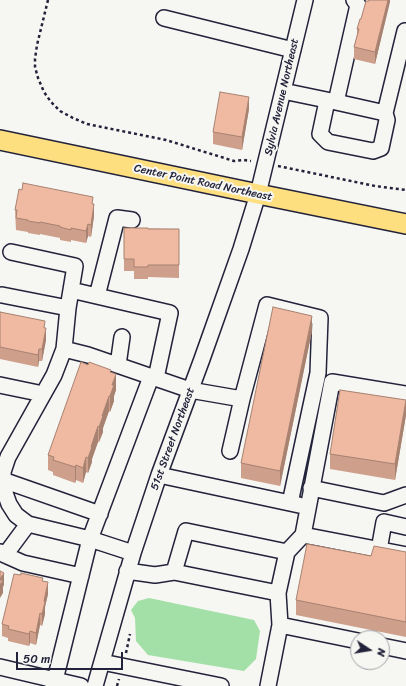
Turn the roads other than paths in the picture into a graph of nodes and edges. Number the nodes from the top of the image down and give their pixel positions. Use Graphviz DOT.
graph roads {
  1 [pos="305,0"];
  2 [pos="354,0"];
  3 [pos="164,18"];
  4 [pos="405,31"];
  5 [pos="293,50"];
  6 [pos="283,91"];
  7 [pos="331,102"];
  8 [pos="385,113"];
  9 [pos="0,140"];
  10 [pos="258,194"];
  11 [pos="132,220"];
  12 [pos="406,224"];
  13 [pos="10,252"];
  14 [pos="71,290"];
  15 [pos="2,295"];
  16 [pos="97,296"];
  17 [pos="68,308"];
  18 [pos="122,337"];
  19 [pos="64,350"];
  20 [pos="118,365"];
  21 [pos="154,378"];
  22 [pos="0,385"];
  23 [pos="190,390"];
  24 [pos="43,394"];
  25 [pos="406,394"];
  26 [pos="242,399"];
  27 [pos="230,451"];
  28 [pos="159,476"];
  29 [pos="2,479"];
  30 [pos="312,488"];
  31 [pos="406,495"];
  32 [pos="290,503"];
  33 [pos="308,507"];
  34 [pos="100,514"];
  35 [pos="28,524"];
  36 [pos="406,527"];
  37 [pos="303,535"];
  38 [pos="90,539"];
  39 [pos="379,550"];
  40 [pos="287,552"];
  41 [pos="133,553"];
  42 [pos="2,554"];
  43 [pos="406,555"];
  44 [pos="128,571"];
  45 [pos="174,572"];
  46 [pos="81,576"];
  47 [pos="278,593"];
  48 [pos="280,625"];
  49 [pos="350,639"];
  50 [pos="390,648"];
  51 [pos="406,651"];
  52 [pos="102,662"];
  53 [pos="0,667"];
  54 [pos="152,679"];
  55 [pos="54,683"];
  56 [pos="81,686"];
  57 [pos="96,686"];
  58 [pos="221,686"];
  59 [pos="268,686"];
  1 -- 5 [label="street, Sylvia Avenue Northeast"];
  2 -- 7 [label="street"];
  3 -- 5 [label="street"];
  4 -- 8 [label="street"];
  5 -- 6 [label="street, Sylvia Avenue Northeast"];
  6 -- 7 [label="street"];
  6 -- 10 [label="street, Sylvia Avenue Northeast"];
  7 -- 8 [label="street"];
  7 -- 8 [label="street"];
  9 -- 10 [label="main road, Center Point Road Northeast"];
  10 -- 12 [label="main road, Center Point Road Northeast"];
  10 -- 23 [label="street, 51st Street Northeast"];
  11 -- 16 [label="street"];
  13 -- 14 [label="street"];
  14 -- 16 [label="street"];
  14 -- 17 [label="street"];
  15 -- 17 [label="street"];
  16 -- 21 [label="street"];
  17 -- 19 [label="street"];
  18 -- 20 [label="street"];
  19 -- 20 [label="street"];
  19 -- 24 [label="street"];
  20 -- 21 [label="street"];
  21 -- 23 [label="street"];
  21 -- 34 [label="street"];
  22 -- 24 [label="street"];
  23 -- 26 [label="street"];
  23 -- 28 [label="street, 51st Street Northeast"];
  24 -- 29 [label="street"];
  25 -- 30 [label="street"];
  26 -- 27 [label="street"];
  26 -- 32 [label="street"];
  28 -- 32 [label="street"];
  28 -- 41 [label="street, 51st Street Northeast"];
  29 -- 34 [label="street"];
  29 -- 35 [label="street"];
  30 -- 31 [label="street"];
  30 -- 33 [label="street"];
  32 -- 33 [label="street"];
  33 -- 37 [label="street"];
  34 -- 38 [label="street"];
  35 -- 38 [label="street"];
  35 -- 42 [label="street"];
  36 -- 39 [label="street"];
  37 -- 39 [label="street"];
  37 -- 40 [label="street"];
  38 -- 41 [label="street"];
  38 -- 46 [label="street"];
  39 -- 43 [label="street"];
  40 -- 45 [label="street"];
  40 -- 47 [label="street"];
  41 -- 44 [label="street, 51st Street Northeast"];
  42 -- 46 [label="street"];
  44 -- 45 [label="street"];
  44 -- 52 [label="street, 51st Street Northeast"];
  45 -- 47 [label="street"];
  46 -- 55 [label="street"];
  47 -- 48 [label="street"];
  48 -- 49 [label="street"];
  48 -- 59 [label="street"];
  50 -- 51 [label="street"];
  52 -- 54 [label="street"];
  52 -- 57 [label="street, 51st Street Northeast"];
  53 -- 55 [label="street"];
  54 -- 58 [label="street"];
  55 -- 56 [label="street"];
}
